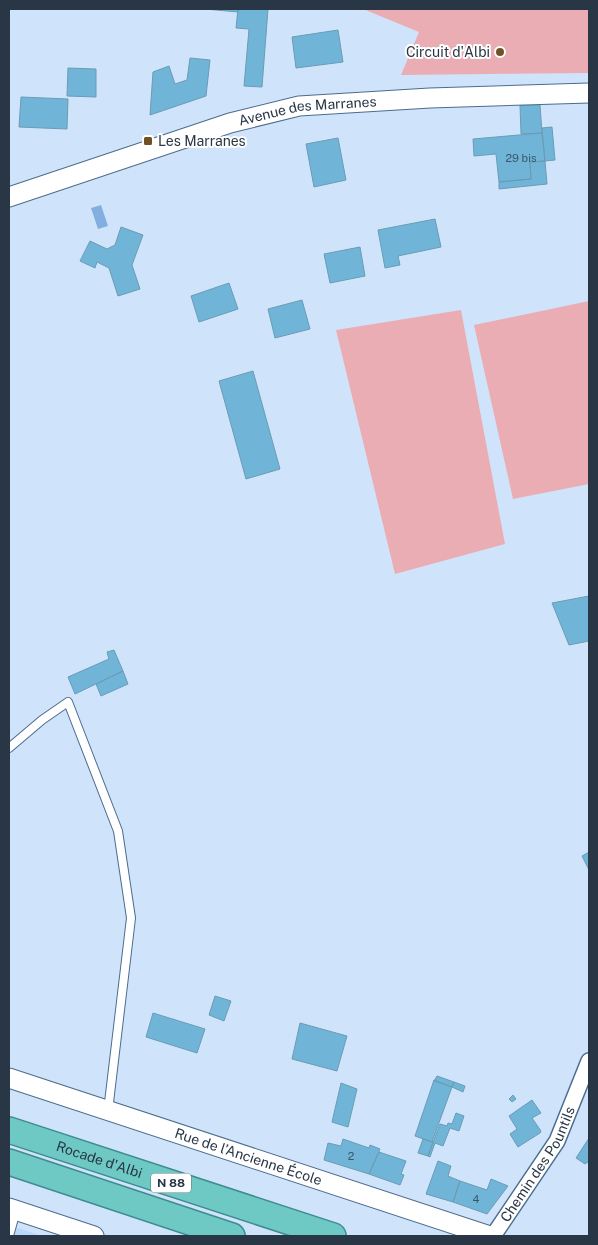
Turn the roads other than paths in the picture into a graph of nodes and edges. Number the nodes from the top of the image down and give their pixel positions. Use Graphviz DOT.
graph roads {
  1 [pos="589,94"];
  2 [pos="9,197"];
  3 [pos="9,748"];
  4 [pos="589,1061"];
  5 [pos="9,1078"];
  6 [pos="108,1111"];
  7 [pos="9,1130"];
  8 [pos="9,1162"];
  9 [pos="13,1209"];
  10 [pos="9,1236"];
  11 [pos="94,1236"];
  12 [pos="232,1236"];
  13 [pos="333,1236"];
  14 [pos="492,1236"];
  1 -- 2 [label="street, Avenue des Marranes"];
  3 -- 6 [label="lane"];
  4 -- 14 [label="street, Chemin des Pountils"];
  5 -- 6 [label="street, Rue de l’Ancienne École"];
  6 -- 14 [label="street, Rue de l’Ancienne École"];
  7 -- 13 [label="highway, Rocade d'Albi / N 88"];
  8 -- 12 [label="highway, N 88"];
  9 -- 10 [label="lane"];
  9 -- 11 [label="street"];
}
